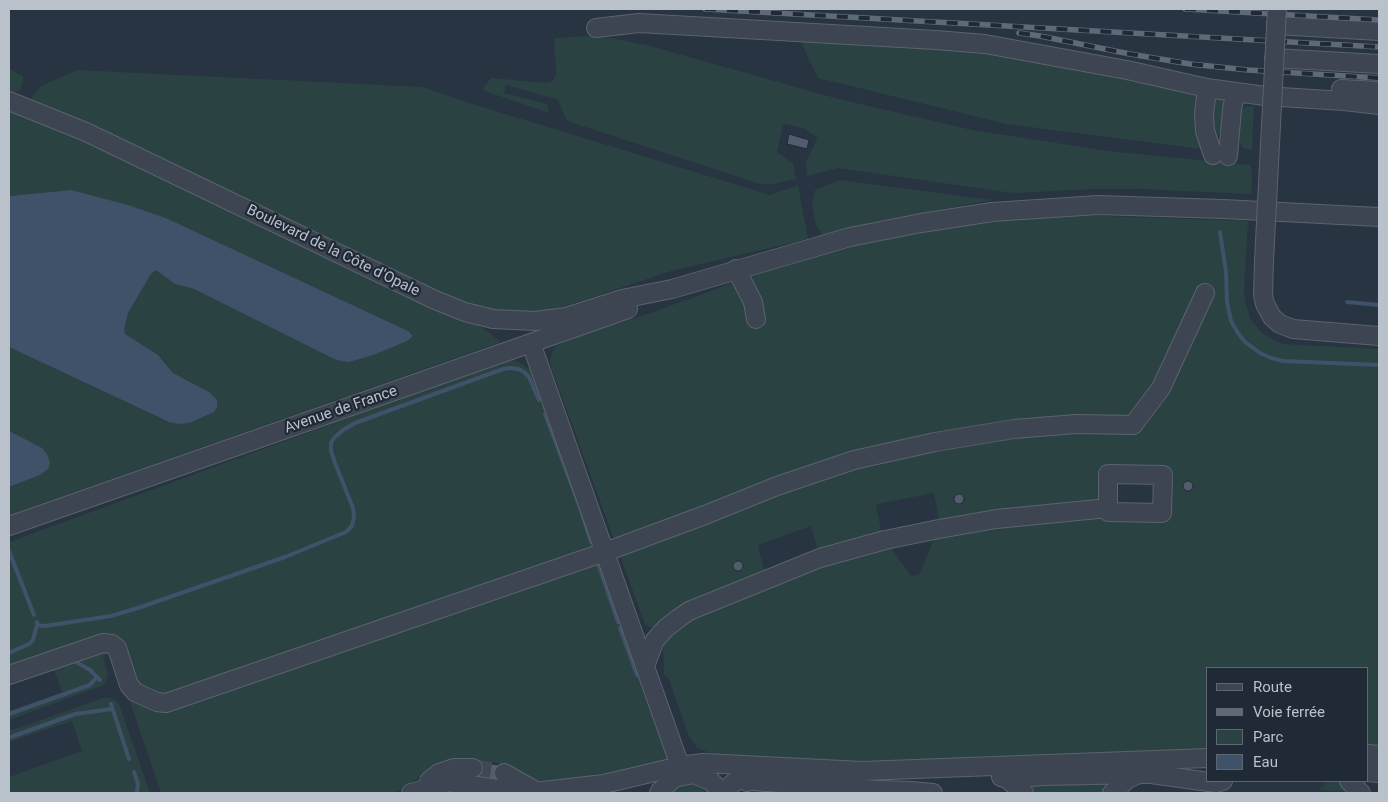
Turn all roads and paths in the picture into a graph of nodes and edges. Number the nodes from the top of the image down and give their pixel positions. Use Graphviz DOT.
graph roads {
  1 [pos="1276,17"];
  2 [pos="596,28"];
  3 [pos="1379,31"];
  4 [pos="1274,58"];
  5 [pos="1379,64"];
  6 [pos="1273,85"];
  7 [pos="1207,88"];
  8 [pos="1379,91"];
  9 [pos="1236,92"];
  10 [pos="9,100"];
  11 [pos="1379,105"];
  12 [pos="1379,218"];
  13 [pos="736,269"];
  14 [pos="672,289"];
  15 [pos="1205,293"];
  16 [pos="756,320"];
  17 [pos="1379,336"];
  18 [pos="531,343"];
  19 [pos="1108,508"];
  20 [pos="9,526"];
  21 [pos="605,552"];
  22 [pos="645,666"];
  23 [pos="9,675"];
  24 [pos="1206,758"];
  25 [pos="1206,764"];
  26 [pos="680,766"];
  27 [pos="473,768"];
  28 [pos="767,769"];
  29 [pos="820,772"];
  30 [pos="504,773"];
  31 [pos="989,773"];
  32 [pos="1139,774"];
  33 [pos="1007,778"];
  34 [pos="1206,782"];
  35 [pos="1349,782"];
  36 [pos="725,790"];
  37 [pos="886,792"];
  38 [pos="412,793"];
  39 [pos="533,793"];
  40 [pos="659,793"];
  41 [pos="934,793"];
  42 [pos="1024,793"];
  43 [pos="1112,793"];
  44 [pos="1361,793"];
  1 -- 3 [label="lane"];
  1 -- 4 [label="lane, bridge"];
  2 -- 7 [label="lane"];
  4 -- 5 [label="lane"];
  4 -- 6 [label="lane, bridge"];
  6 -- 8 [label="lane"];
  6 -- 17 [label="lane, bridge"];
  7 -- 9 [label="lane"];
  7 -- 9 [label="lane"];
  9 -- 11 [label="lane"];
  10 -- 14 [label="lane, Boulevard de la Côte d'Opale"];
  12 -- 13 [label="lane"];
  13 -- 14 [label="lane"];
  13 -- 16 [label="lane"];
  14 -- 18 [label="lane, Avenue de France"];
  15 -- 21 [label="lane"];
  18 -- 20 [label="lane, Avenue de France"];
  18 -- 21 [label="lane"];
  19 -- 22 [label="lane"];
  21 -- 22 [label="lane"];
  21 -- 23 [label="lane"];
  22 -- 26 [label="lane"];
  24 -- 29 [label="lane"];
  25 -- 31 [label="lane"];
  26 -- 28 [label="lane"];
  26 -- 39 [label="lane"];
  27 -- 38 [label="lane"];
  28 -- 29 [label="lane"];
  28 -- 29 [label="lane"];
  28 -- 36 [label="lane"];
  29 -- 31 [label="lane"];
  30 -- 39 [label="lane"];
  31 -- 33 [label="lane"];
  32 -- 33 [label="lane"];
  32 -- 34 [label="lane"];
  32 -- 43 [label="lane"];
  33 -- 42 [label="lane"];
  35 -- 44 [label="lane"];
  36 -- 37 [label="lane"];
  36 -- 40 [label="lane"];
  37 -- 41 [label="lane"];
  38 -- 39 [label="lane"];
}
